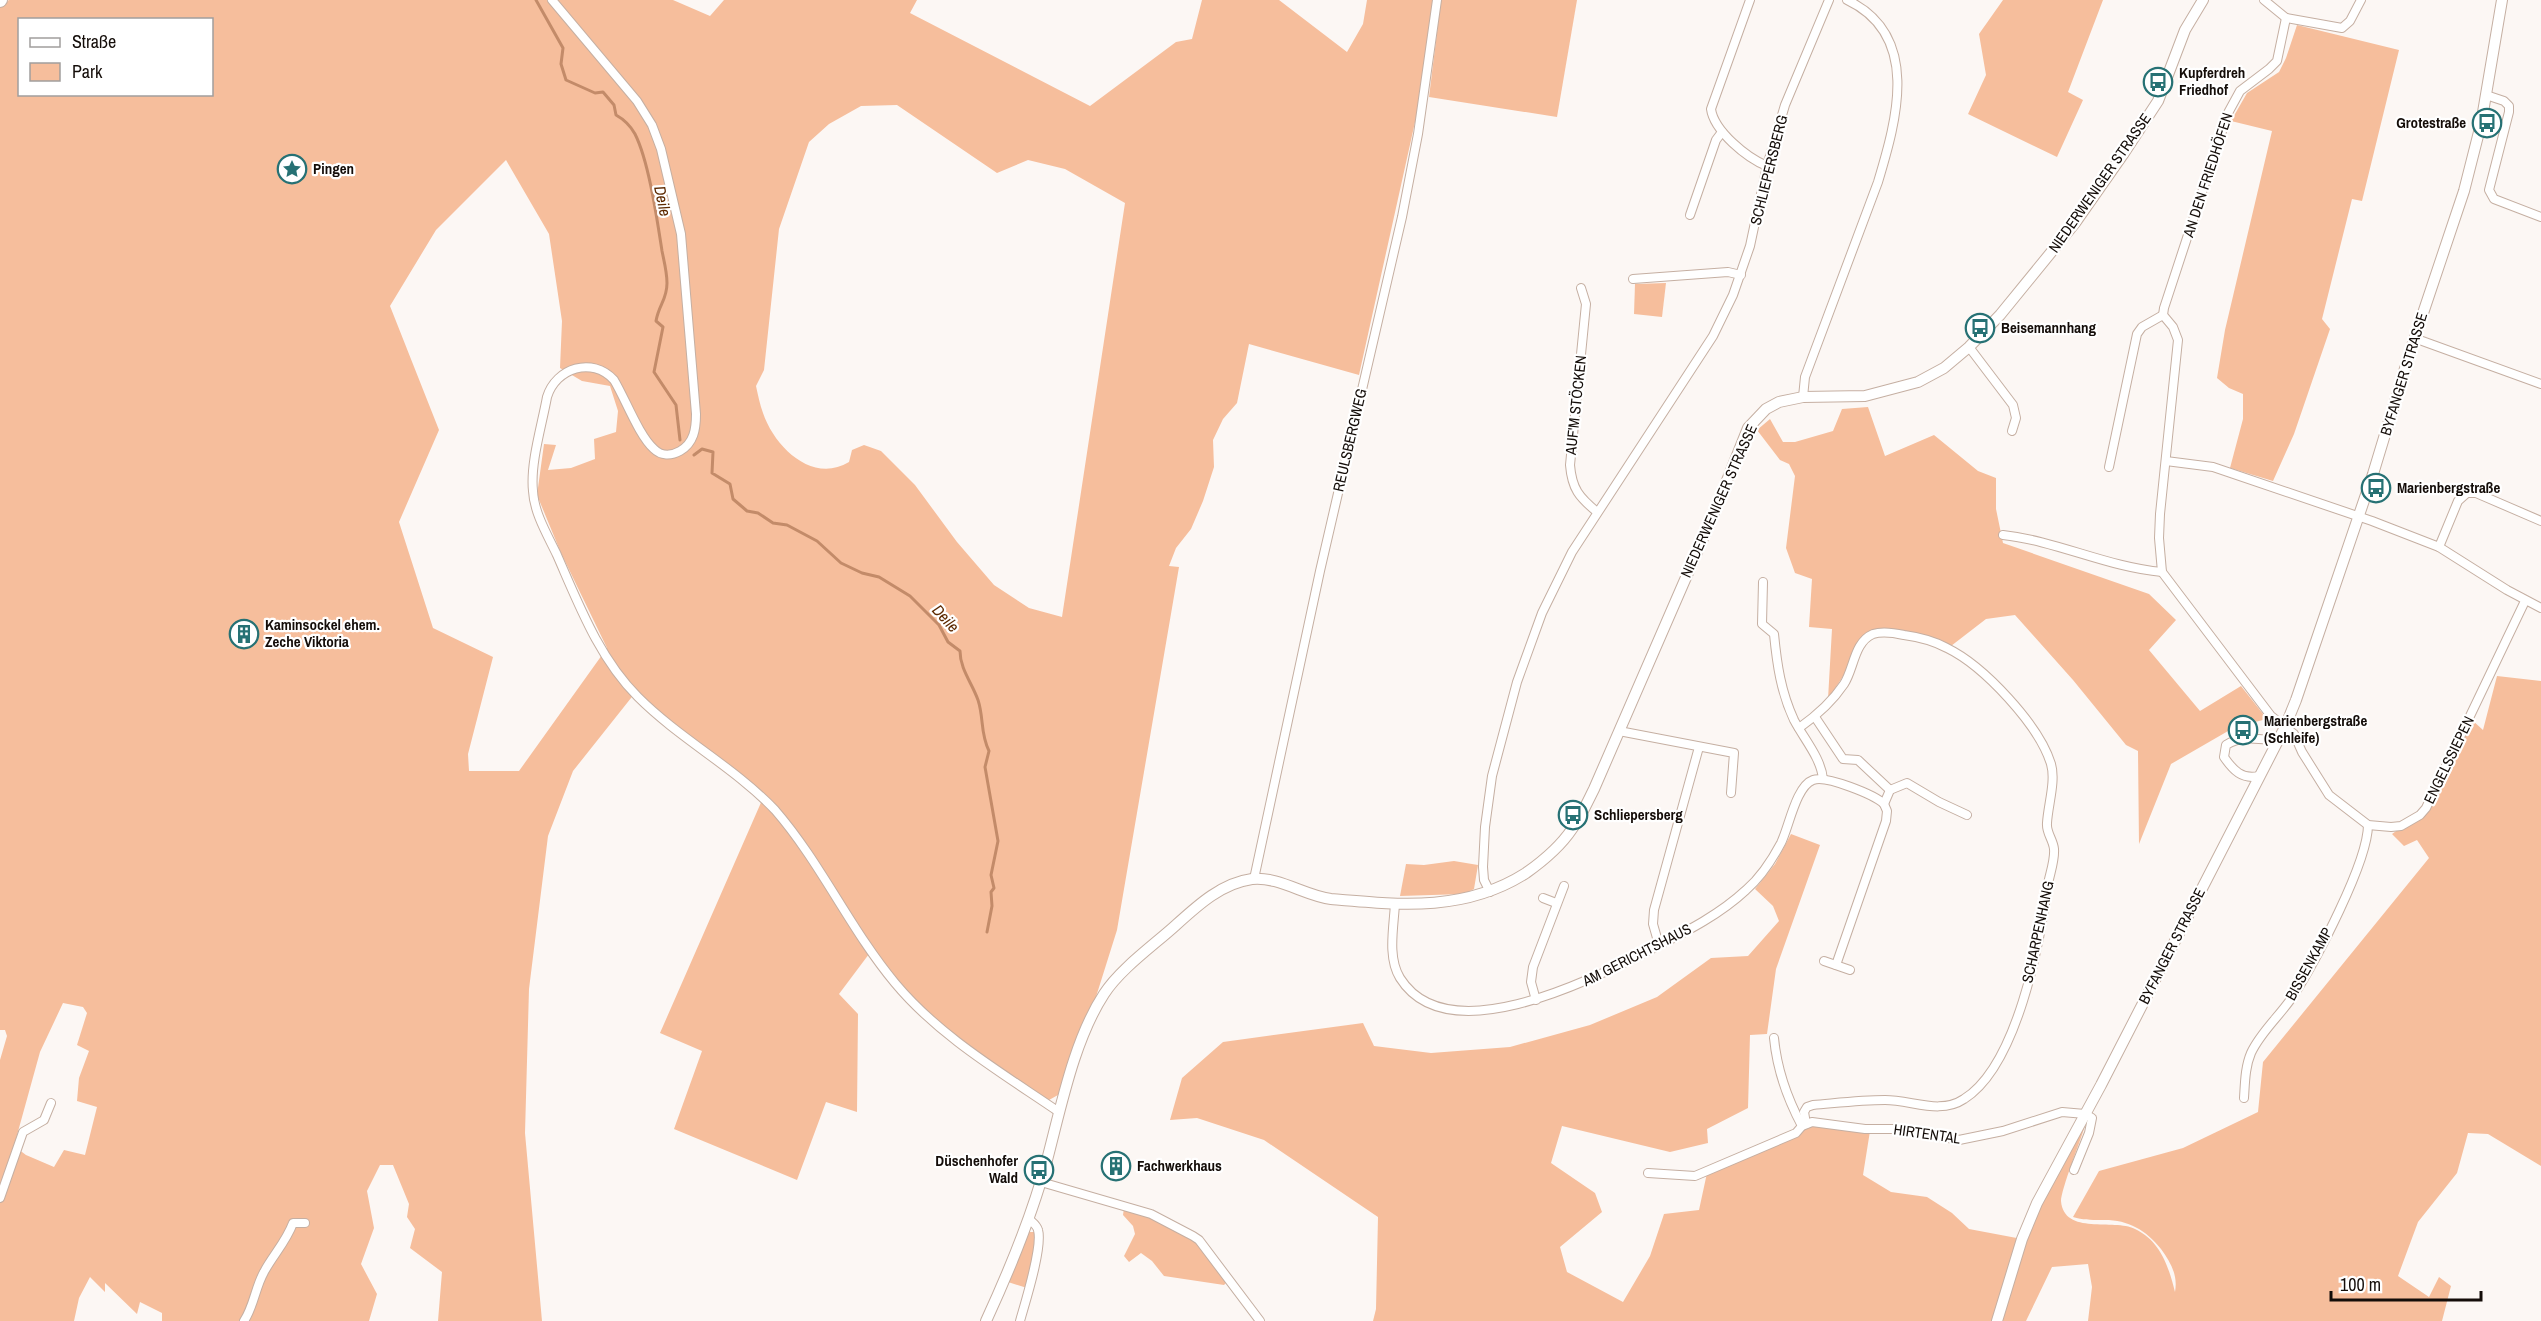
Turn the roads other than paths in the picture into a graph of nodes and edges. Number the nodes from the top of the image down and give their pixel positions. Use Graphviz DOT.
graph roads {
  1 [pos="552,0"];
  2 [pos="1437,0"];
  3 [pos="1750,0"];
  4 [pos="1829,0"];
  5 [pos="1847,0"];
  6 [pos="2203,0"];
  7 [pos="2264,0"];
  8 [pos="2361,0"];
  9 [pos="2502,0"];
  10 [pos="2286,18"];
  11 [pos="2486,95"];
  12 [pos="1722,132"];
  13 [pos="1767,166"];
  14 [pos="1690,215"];
  15 [pos="2541,217"];
  16 [pos="1741,274"];
  17 [pos="1633,279"];
  18 [pos="1581,288"];
  19 [pos="2163,315"];
  20 [pos="2414,338"];
  21 [pos="1969,347"];
  22 [pos="2541,384"];
  23 [pos="1803,397"];
  24 [pos="2012,431"];
  25 [pos="2166,461"];
  26 [pos="2109,467"];
  27 [pos="1596,512"];
  28 [pos="2359,517"];
  29 [pos="2541,521"];
  30 [pos="2003,535"];
  31 [pos="2439,547"];
  32 [pos="2162,572"];
  33 [pos="1763,582"];
  34 [pos="2525,601"];
  35 [pos="2541,608"];
  36 [pos="1815,717"];
  37 [pos="2285,727"];
  38 [pos="1799,728"];
  39 [pos="1619,731"];
  40 [pos="2278,741"];
  41 [pos="1699,747"];
  42 [pos="2259,776"];
  43 [pos="1823,779"];
  44 [pos="1890,790"];
  45 [pos="1731,794"];
  46 [pos="1884,804"];
  47 [pos="1967,815"];
  48 [pos="2368,825"];
  49 [pos="1254,879"];
  50 [pos="1564,886"];
  51 [pos="1490,892"];
  52 [pos="1543,898"];
  53 [pos="1395,903"];
  54 [pos="1556,903"];
  55 [pos="1659,945"];
  56 [pos="1824,961"];
  57 [pos="1836,965"];
  58 [pos="1850,970"];
  59 [pos="1536,1000"];
  60 [pos="1773,1038"];
  61 [pos="2244,1098"];
  62 [pos="51,1103"];
  63 [pos="1059,1112"];
  64 [pos="2085,1114"];
  65 [pos="1804,1125"];
  66 [pos="2074,1170"];
  67 [pos="1648,1173"];
  68 [pos="1041,1182"];
  69 [pos="0,1198"];
  70 [pos="1029,1219"];
  71 [pos="305,1222"];
  72 [pos="244,1321"];
  73 [pos="986,1321"];
  74 [pos="1020,1321"];
  75 [pos="1260,1321"];
  76 [pos="1997,1321"];
  1 -- 63 [label="street"];
  2 -- 49 [label="street, REULSBERGWEG"];
  3 -- 12 [label="street"];
  4 -- 13 [label="street, SCHLIEPERSBERG"];
  5 -- 23 [label="street"];
  6 -- 21 [label="street, NIEDERWENIGER STRASSE"];
  7 -- 10 [label="street"];
  8 -- 10 [label="street"];
  9 -- 11 [label="street, BYFANGER STRASSE"];
  10 -- 19 [label="street, AN DEN FRIEDHÖFEN"];
  11 -- 15 [label="street"];
  11 -- 20 [label="street, BYFANGER STRASSE"];
  12 -- 13 [label="street"];
  12 -- 14 [label="street"];
  13 -- 16 [label="street, SCHLIEPERSBERG"];
  16 -- 17 [label="street"];
  16 -- 27 [label="street, SCHLIEPERSBERG"];
  18 -- 27 [label="street, AUF'M STÖCKEN"];
  19 -- 25 [label="street"];
  19 -- 26 [label="street"];
  20 -- 22 [label="street"];
  20 -- 28 [label="street, BYFANGER STRASSE"];
  21 -- 23 [label="street, NIEDERWENIGER STRASSE"];
  21 -- 24 [label="street"];
  23 -- 39 [label="street, NIEDERWENIGER STRASSE"];
  25 -- 28 [label="street"];
  25 -- 32 [label="street"];
  27 -- 51 [label="street, SCHLIEPERSBERG"];
  28 -- 31 [label="street"];
  28 -- 37 [label="street, BYFANGER STRASSE"];
  29 -- 31 [label="street"];
  30 -- 32 [label="street"];
  31 -- 34 [label="street"];
  32 -- 37 [label="street"];
  33 -- 38 [label="street"];
  34 -- 35 [label="street"];
  34 -- 48 [label="street, ENGELSSIEPEN"];
  36 -- 38 [label="street"];
  36 -- 44 [label="street"];
  36 -- 65 [label="street, SCHARPENHANG"];
  37 -- 40 [label="street, BYFANGER STRASSE"];
  37 -- 48 [label="street"];
  38 -- 43 [label="street"];
  39 -- 41 [label="street"];
  39 -- 51 [label="street, NIEDERWENIGER STRASSE"];
  40 -- 42 [label="street, BYFANGER STRASSE"];
  40 -- 42 [label="street"];
  41 -- 45 [label="street"];
  41 -- 55 [label="street"];
  42 -- 64 [label="street, BYFANGER STRASSE"];
  43 -- 46 [label="street"];
  43 -- 55 [label="street, AM GERICHTSHAUS"];
  44 -- 46 [label="street"];
  44 -- 47 [label="street"];
  46 -- 57 [label="street"];
  48 -- 61 [label="street, BISSENKAMP"];
  49 -- 53 [label="street, NIEDERWENIGER STRASSE"];
  49 -- 63 [label="street"];
  50 -- 54 [label="street"];
  51 -- 53 [label="street, NIEDERWENIGER STRASSE"];
  52 -- 54 [label="street"];
  53 -- 59 [label="street, AM GERICHTSHAUS"];
  54 -- 59 [label="street"];
  55 -- 59 [label="street, AM GERICHTSHAUS"];
  56 -- 57 [label="street"];
  57 -- 58 [label="street"];
  60 -- 65 [label="street"];
  62 -- 69 [label="street"];
  63 -- 68 [label="street"];
  64 -- 65 [label="street, HIRTENTAL"];
  64 -- 66 [label="street"];
  64 -- 76 [label="street, BYFANGER STRASSE"];
  65 -- 67 [label="street"];
  68 -- 70 [label="street"];
  68 -- 75 [label="street"];
  70 -- 73 [label="street"];
  70 -- 74 [label="street"];
  71 -- 72 [label="street"];
}
